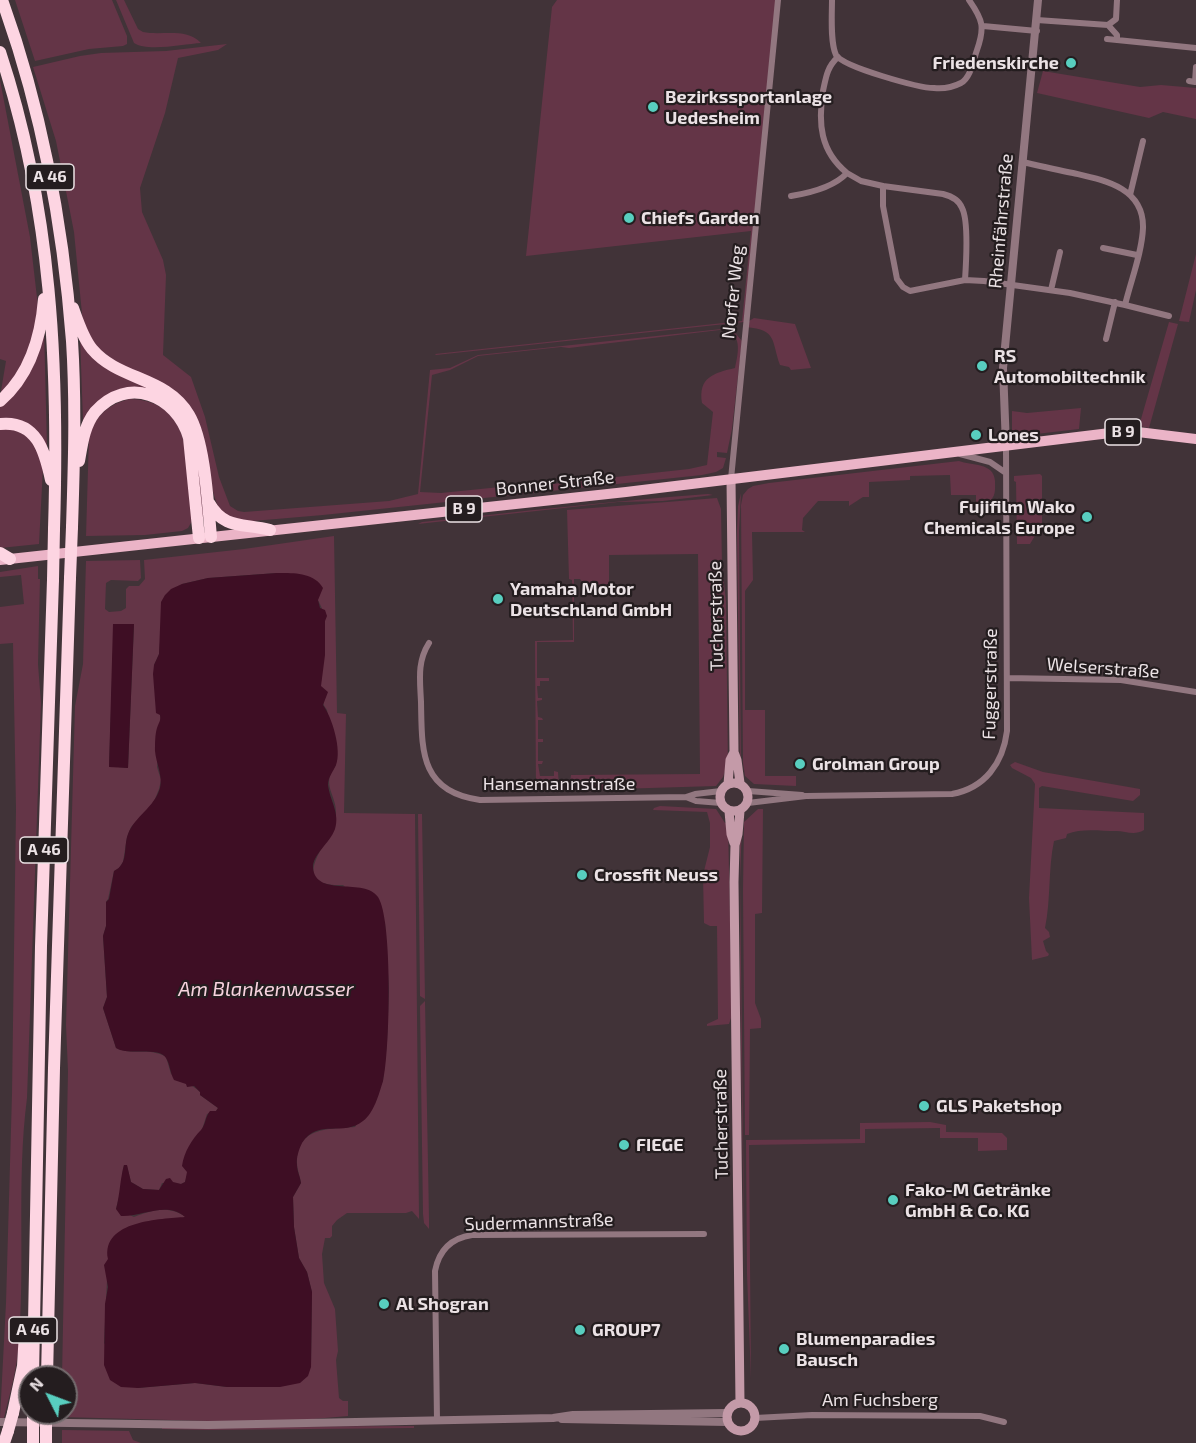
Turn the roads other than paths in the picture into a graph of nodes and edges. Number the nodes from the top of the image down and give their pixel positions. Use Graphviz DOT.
graph roads {
  1 [pos="2,0"];
  2 [pos="778,0"];
  3 [pos="832,0"];
  4 [pos="969,0"];
  5 [pos="1038,0"];
  6 [pos="1117,0"];
  7 [pos="1037,20"];
  8 [pos="1108,25"];
  9 [pos="983,26"];
  10 [pos="1037,31"];
  11 [pos="1107,39"];
  12 [pos="1117,40"];
  13 [pos="1196,48"];
  14 [pos="0,52"];
  15 [pos="838,57"];
  16 [pos="1196,67"];
  17 [pos="1189,81"];
  18 [pos="1143,141"];
  19 [pos="1023,162"];
  20 [pos="847,173"];
  21 [pos="883,186"];
  22 [pos="1130,195"];
  23 [pos="791,196"];
  24 [pos="1103,248"];
  25 [pos="1060,252"];
  26 [pos="1137,255"];
  27 [pos="46,259"];
  28 [pos="964,280"];
  29 [pos="66,281"];
  30 [pos="1012,285"];
  31 [pos="1051,290"];
  32 [pos="1115,302"];
  33 [pos="1125,305"];
  34 [pos="1169,316"];
  35 [pos="1106,339"];
  36 [pos="0,401"];
  37 [pos="0,424"];
  38 [pos="1196,439"];
  39 [pos="1006,446"];
  40 [pos="953,452"];
  41 [pos="1006,473"];
  42 [pos="731,479"];
  43 [pos="73,488"];
  44 [pos="207,497"];
  45 [pos="55,499"];
  46 [pos="270,530"];
  47 [pos="205,538"];
  48 [pos="3,557"];
  49 [pos="429,643"];
  50 [pos="1007,678"];
  51 [pos="1196,692"];
  52 [pos="734,752"];
  53 [pos="740,783"];
  54 [pos="725,787"];
  55 [pos="748,791"];
  56 [pos="806,796"];
  57 [pos="686,797"];
  58 [pos="721,803"];
  59 [pos="748,803"];
  60 [pos="729,810"];
  61 [pos="740,811"];
  62 [pos="735,845"];
  63 [pos="704,1234"];
  64 [pos="34,1284"];
  65 [pos="33,1365"];
  66 [pos="47,1365"];
  67 [pos="740,1403"];
  68 [pos="727,1418"];
  69 [pos="755,1418"];
  70 [pos="437,1420"];
  71 [pos="1004,1422"];
  72 [pos="4,1426"];
  73 [pos="4,1443"];
  1 -- 29 [label="highway, A 46"];
  2 -- 42 [label="street, Norfer Weg"];
  3 -- 15 [label="street"];
  4 -- 9 [label="street"];
  5 -- 7 [label="street, Rheinfährstraße"];
  6 -- 8 [label="street"];
  7 -- 8 [label="street"];
  7 -- 10 [label="street, Rheinfährstraße"];
  8 -- 12 [label="street"];
  9 -- 10 [label="street"];
  9 -- 15 [label="street"];
  10 -- 19 [label="street, Rheinfährstraße"];
  11 -- 12 [label="street"];
  12 -- 13 [label="street"];
  14 -- 27 [label="highway, A 46"];
  15 -- 20 [label="street"];
  16 -- 17 [label="street"];
  18 -- 22 [label="street"];
  19 -- 22 [label="street"];
  19 -- 30 [label="street, Rheinfährstraße"];
  20 -- 21 [label="street"];
  20 -- 23 [label="street"];
  21 -- 28 [label="street"];
  21 -- 28 [label="street"];
  22 -- 26 [label="street"];
  24 -- 26 [label="street"];
  25 -- 31 [label="street"];
  26 -- 33 [label="street"];
  27 -- 36 [label="highway"];
  27 -- 45 [label="highway, A 46"];
  28 -- 30 [label="street"];
  29 -- 43 [label="highway, A 46"];
  29 -- 44 [label="highway"];
  30 -- 31 [label="street"];
  30 -- 39 [label="street, Rheinfährstraße"];
  31 -- 32 [label="street"];
  32 -- 33 [label="street"];
  32 -- 35 [label="street"];
  33 -- 34 [label="street"];
  37 -- 45 [label="highway"];
  38 -- 39 [label="main road, B 9"];
  39 -- 40 [label="main road, Bonner Straße / B 9"];
  39 -- 41 [label="street, Fuggerstraße"];
  40 -- 41 [label="street"];
  40 -- 42 [label="main road, Bonner Straße / B 9"];
  41 -- 50 [label="street, Fuggerstraße"];
  42 -- 46 [label="main road, Bonner Straße / B 9"];
  42 -- 52 [label="main road, Tucherstraße"];
  43 -- 47 [label="highway"];
  43 -- 66 [label="highway, A 46, bridge"];
  44 -- 46 [label="highway"];
  44 -- 47 [label="highway"];
  45 -- 64 [label="highway, A 46, bridge"];
  46 -- 47 [label="main road, Bonner Straße / B 9"];
  47 -- 48 [label="main road, Bonner Straße / B 9"];
  49 -- 57 [label="street, Hansemannstraße"];
  50 -- 51 [label="street, Welserstraße"];
  50 -- 56 [label="street, Fuggerstraße"];
  52 -- 53 [label="main road, Tucherstraße"];
  52 -- 54 [label="main road, Tucherstraße"];
  53 -- 54 [label="main road"];
  53 -- 55 [label="main road"];
  54 -- 57 [label="street, Hansemannstraße"];
  54 -- 58 [label="main road"];
  55 -- 56 [label="street, Fuggerstraße"];
  55 -- 59 [label="main road"];
  56 -- 59 [label="street, Fuggerstraße"];
  57 -- 58 [label="street, Hansemannstraße"];
  58 -- 60 [label="main road"];
  59 -- 61 [label="main road"];
  60 -- 61 [label="main road"];
  60 -- 62 [label="main road, Tucherstraße"];
  61 -- 62 [label="main road, Tucherstraße"];
  62 -- 67 [label="main road, Tucherstraße"];
  63 -- 70 [label="street, Sudermannstraße"];
  64 -- 65 [label="highway, A 46"];
  64 -- 72 [label="highway, bridge"];
  67 -- 68 [label="main road"];
  67 -- 69 [label="main road"];
  68 -- 69 [label="main road"];
  68 -- 70 [label="street"];
  69 -- 71 [label="street, Am Fuchsberg"];
  70 -- 72 [label="street"];
  72 -- 73 [label="highway"];
}
